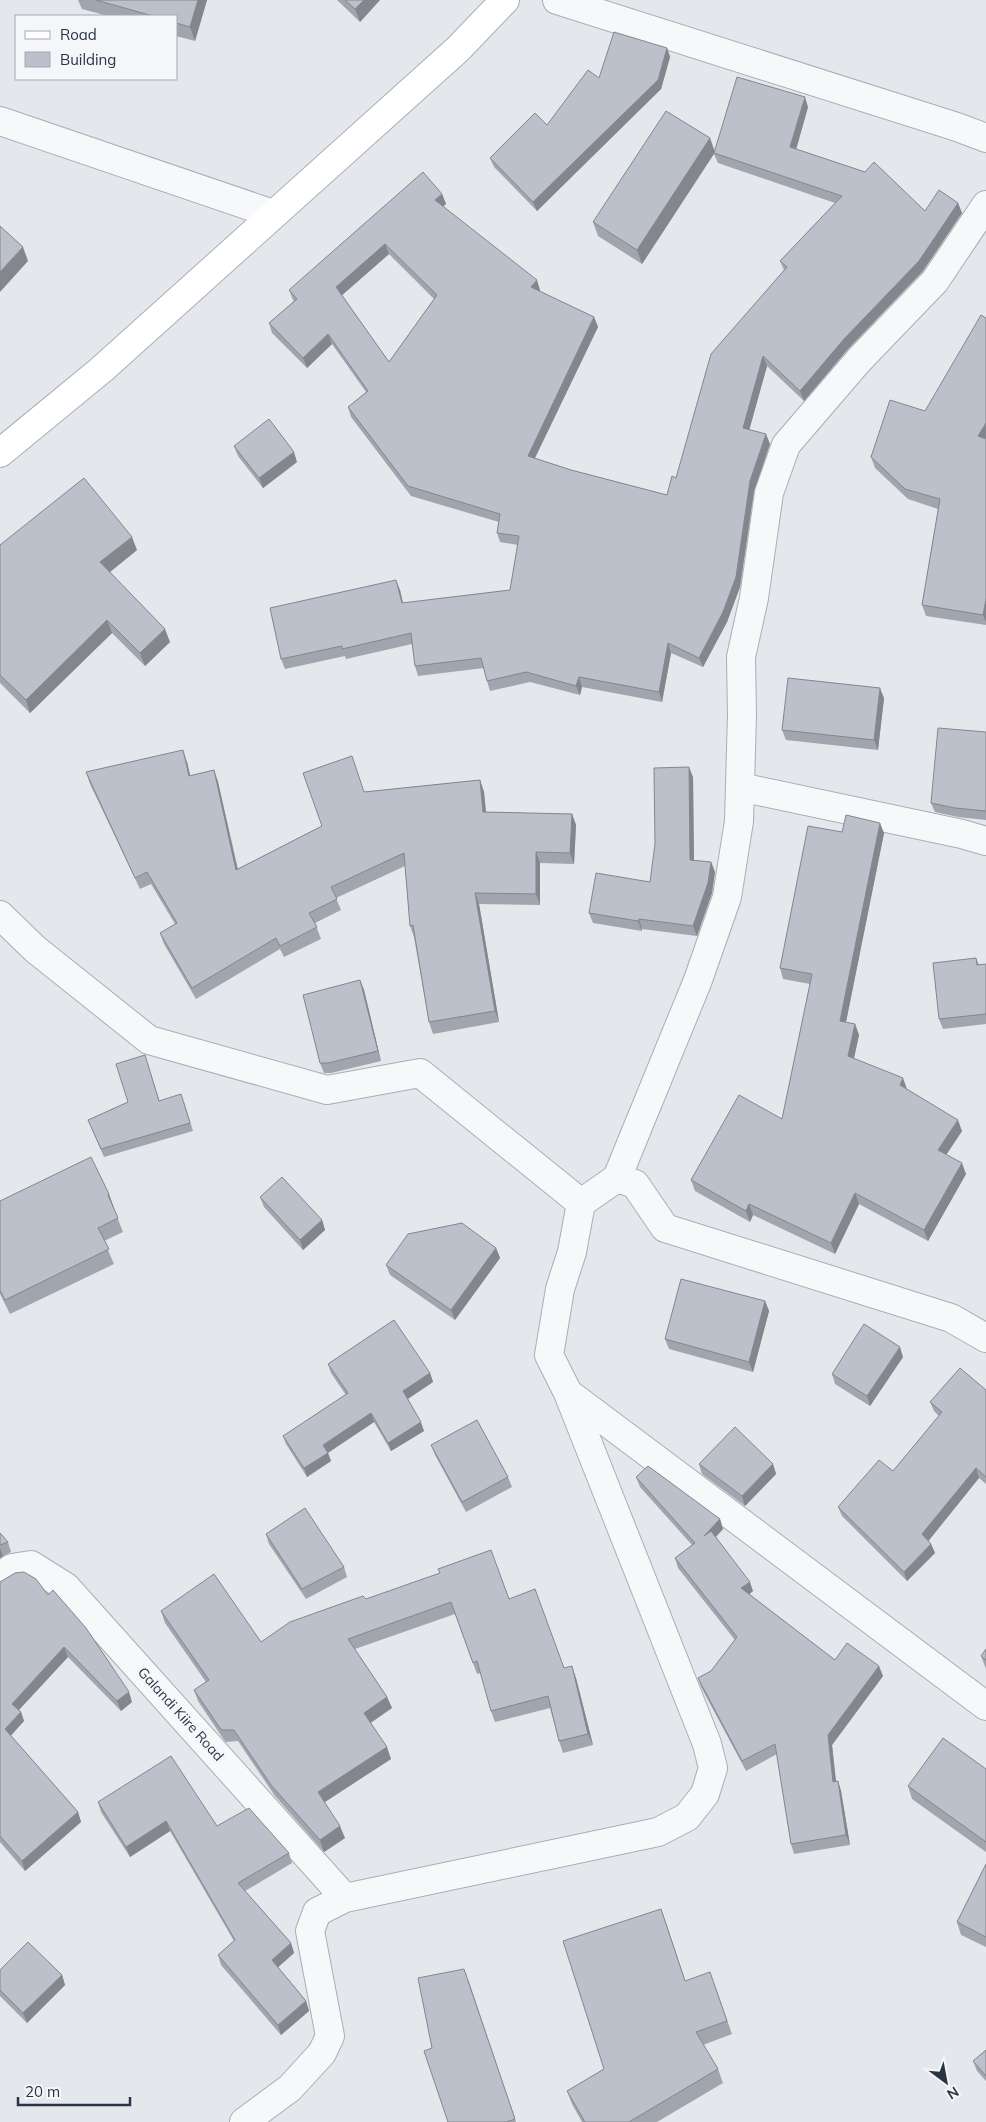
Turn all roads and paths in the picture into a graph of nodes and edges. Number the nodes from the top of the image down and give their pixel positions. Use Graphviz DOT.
graph roads {
  1 [pos="505,0"];
  2 [pos="557,0"];
  3 [pos="0,121"];
  4 [pos="986,138"];
  5 [pos="986,205"];
  6 [pos="273,214"];
  7 [pos="0,453"];
  8 [pos="740,787"];
  9 [pos="986,841"];
  10 [pos="0,915"];
  11 [pos="617,1178"];
  12 [pos="581,1203"];
  13 [pos="986,1338"];
  14 [pos="568,1393"];
  15 [pos="0,1577"];
  16 [pos="986,1706"];
  17 [pos="345,1898"];
  18 [pos="244,2122"];
  1 -- 6 [label="main road"];
  2 -- 4 [label="street"];
  3 -- 6 [label="street"];
  5 -- 8 [label="street"];
  6 -- 7 [label="main road"];
  8 -- 9 [label="street"];
  8 -- 11 [label="street"];
  10 -- 12 [label="street"];
  11 -- 12 [label="street"];
  11 -- 13 [label="street"];
  12 -- 14 [label="street"];
  14 -- 16 [label="street"];
  14 -- 17 [label="street"];
  15 -- 17 [label="street, Galandi Kiire Road"];
  17 -- 18 [label="street"];
}
